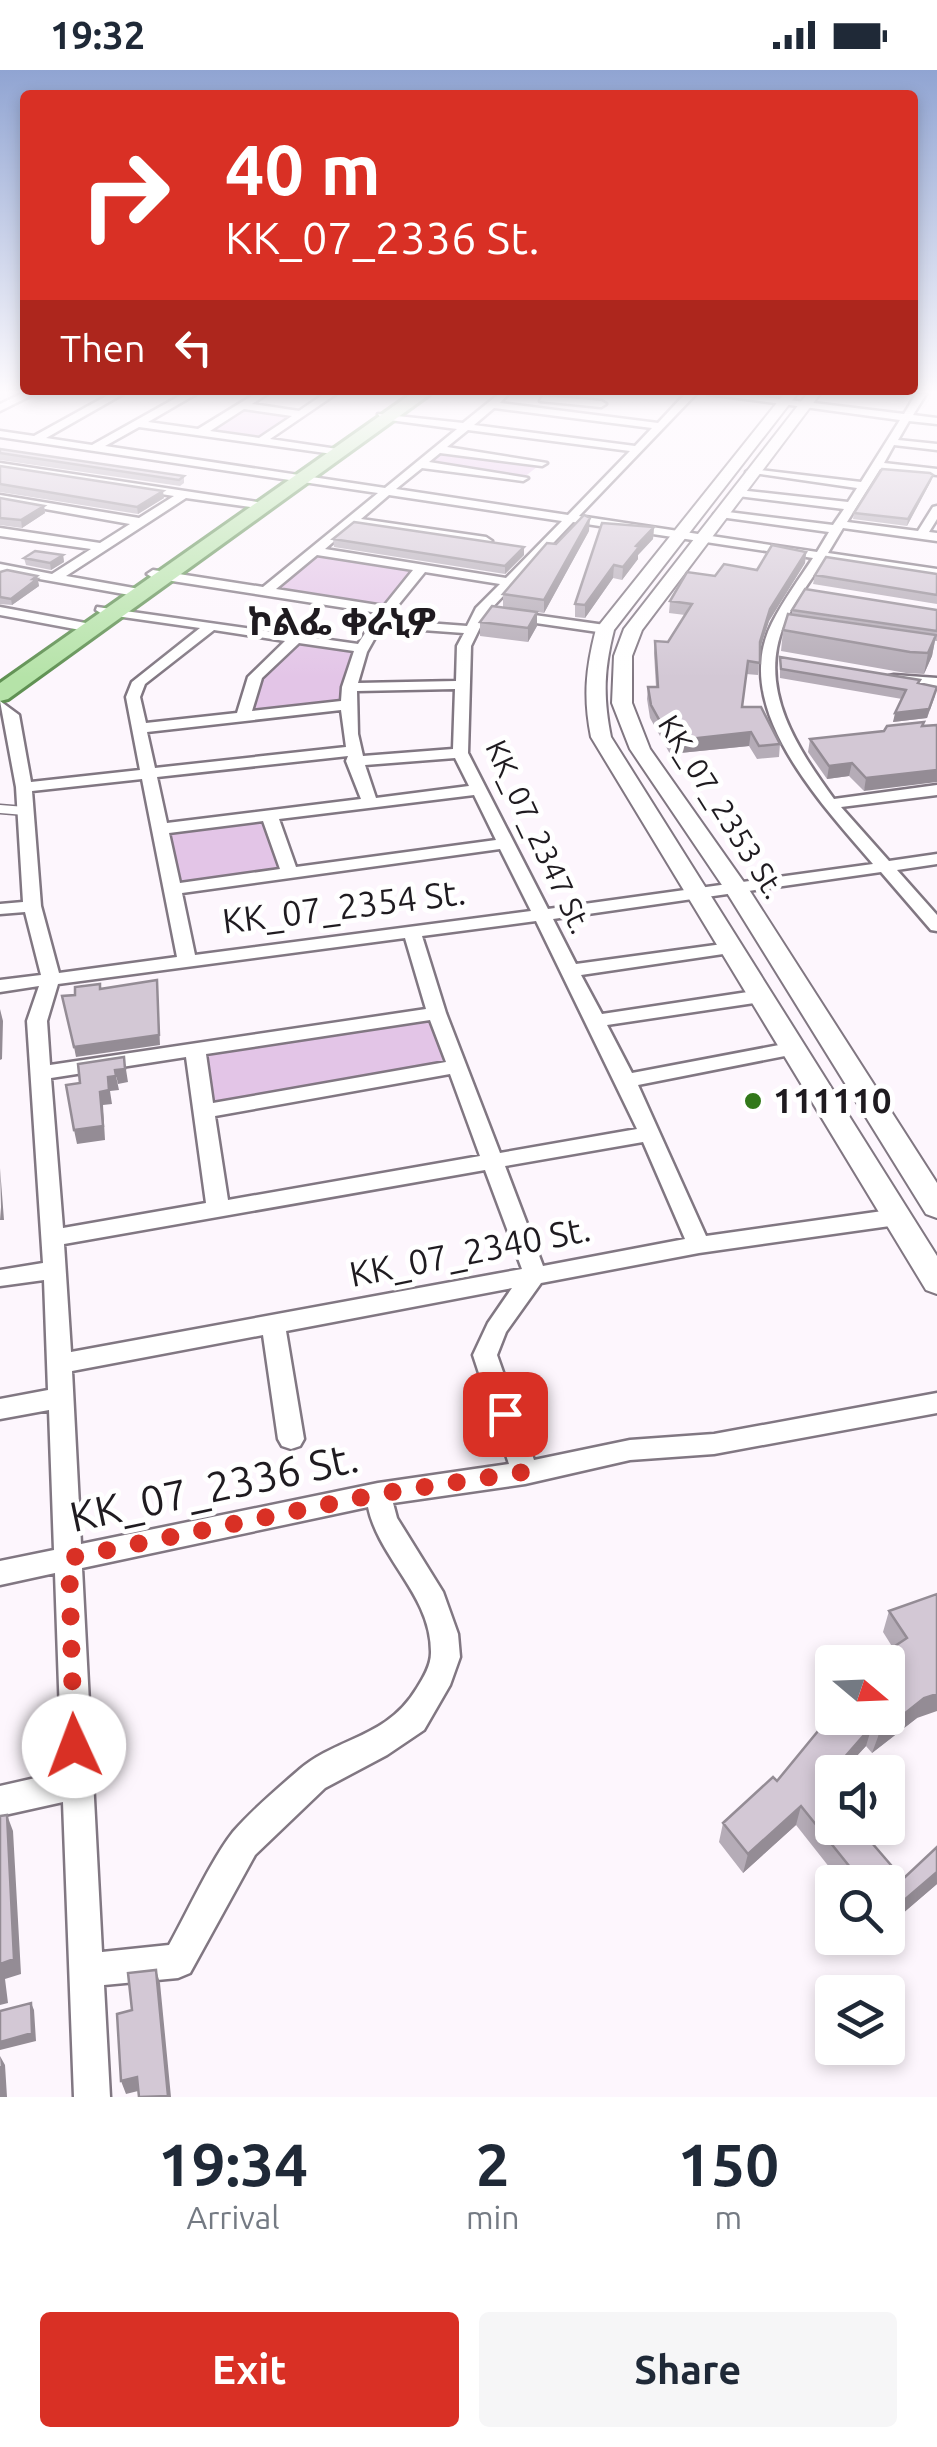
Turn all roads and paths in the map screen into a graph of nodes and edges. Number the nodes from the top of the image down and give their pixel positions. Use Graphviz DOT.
graph roads {
  1 [pos="150,489"];
  2 [pos="282,489"];
  3 [pos="376,489"];
  4 [pos="601,489"];
  5 [pos="715,489"];
  6 [pos="741,489"];
  7 [pos="860,489"];
  8 [pos="386,490"];
  9 [pos="738,493"];
  10 [pos="184,494"];
  11 [pos="502,497"];
  12 [pos="0,498"];
  13 [pos="258,505"];
  14 [pos="492,506"];
  15 [pos="850,506"];
  16 [pos="60,508"];
  17 [pos="937,509"];
  18 [pos="720,514"];
  19 [pos="46,517"];
  20 [pos="572,519"];
  21 [pos="351,521"];
  22 [pos="140,522"];
  23 [pos="32,526"];
  24 [pos="838,526"];
  25 [pos="0,532"];
  26 [pos="678,534"];
  27 [pos="18,535"];
  28 [pos="922,535"];
  29 [pos="937,537"];
  30 [pos="700,538"];
  31 [pos="504,544"];
  32 [pos="102,547"];
  33 [pos="524,547"];
  34 [pos="542,550"];
  35 [pos="316,551"];
  36 [pos="819,556"];
  37 [pos="0,568"];
  38 [pos="421,570"];
  39 [pos="937,573"];
  40 [pos="159,575"];
  41 [pos="54,578"];
  42 [pos="510,582"];
  43 [pos="799,590"];
  44 [pos="134,592"];
  45 [pos="266,592"];
  46 [pos="818,594"];
  47 [pos="385,610"];
  48 [pos="108,611"];
  49 [pos="481,611"];
  50 [pos="1,612"];
  51 [pos="376,623"];
  52 [pos="211,626"];
  53 [pos="777,626"];
  54 [pos="85,627"];
  55 [pos="795,628"];
  56 [pos="472,630"];
  57 [pos="605,630"];
  58 [pos="294,640"];
  59 [pos="360,648"];
  60 [pos="768,657"];
  61 [pos="785,660"];
  62 [pos="871,675"];
  63 [pos="937,682"];
  64 [pos="0,684"];
  65 [pos="462,686"];
  66 [pos="350,687"];
  67 [pos="0,694"];
  68 [pos="0,705"];
  69 [pos="345,705"];
  70 [pos="244,714"];
  71 [pos="141,728"];
  72 [pos="812,740"];
  73 [pos="794,742"];
  74 [pos="460,753"];
  75 [pos="352,756"];
  76 [pos="148,776"];
  77 [pos="24,787"];
  78 [pos="478,790"];
  79 [pos="937,790"];
  80 [pos="371,804"];
  81 [pos="830,804"];
  82 [pos="0,809"];
  83 [pos="25,811"];
  84 [pos="270,817"];
  85 [pos="158,830"];
  86 [pos="508,843"];
  87 [pos="937,858"];
  88 [pos="884,867"];
  89 [pos="289,872"];
  90 [pos="736,888"];
  91 [pos="170,889"];
  92 [pos="697,895"];
  93 [pos="32,906"];
  94 [pos="0,909"];
  95 [pos="542,914"];
  96 [pos="937,926"];
  97 [pos="411,930"];
  98 [pos="730,948"];
  99 [pos="187,960"];
  100 [pos="569,971"];
  101 [pos="51,978"];
  102 [pos="0,986"];
  103 [pos="761,996"];
  104 [pos="436,1013"];
  105 [pos="595,1021"];
  106 [pos="795,1048"];
  107 [pos="194,1049"];
  108 [pos="459,1066"];
  109 [pos="40,1072"];
  110 [pos="626,1080"];
  111 [pos="204,1111"];
  112 [pos="651,1134"];
  113 [pos="496,1163"];
  114 [pos="937,1207"];
  115 [pos="218,1209"];
  116 [pos="897,1216"];
  117 [pos="52,1238"];
  118 [pos="699,1245"];
  119 [pos="55,1270"];
  120 [pos="535,1274"];
  121 [pos="0,1278"];
  122 [pos="937,1282"];
  123 [pos="273,1326"];
  124 [pos="58,1364"];
  125 [pos="60,1398"];
  126 [pos="937,1403"];
  127 [pos="0,1409"];
  128 [pos="291,1439"];
  129 [pos="524,1472"];
  130 [pos="378,1494"];
  131 [pos="69,1558"];
  132 [pos="0,1573"];
  133 [pos="75,1784"];
  134 [pos="0,1801"];
  135 [pos="84,1970"];
  136 [pos="92,2097"];
  1 -- 10 [label="street"];
  2 -- 13 [label="main road"];
  3 -- 8 [label="street"];
  4 -- 20 [label="street, KK_07_2347 St."];
  5 -- 26 [label="street, KK_07_2353 St."];
  6 -- 9 [label="street, KK_07_2353 St."];
  7 -- 15 [label="street"];
  8 -- 14 [label="street"];
  8 -- 21 [label="street"];
  9 -- 15 [label="street"];
  9 -- 18 [label="street, KK_07_2353 St."];
  10 -- 13 [label="street"];
  10 -- 22 [label="street"];
  11 -- 14 [label="street"];
  12 -- 16 [label="street"];
  13 -- 40 [label="main road"];
  14 -- 20 [label="street"];
  15 -- 24 [label="street"];
  16 -- 19 [label="street"];
  16 -- 22 [label="street"];
  17 -- 28 [label="street"];
  18 -- 24 [label="street"];
  18 -- 30 [label="street, KK_07_2353 St."];
  20 -- 26 [label="street"];
  20 -- 34 [label="street, KK_07_2347 St."];
  21 -- 31 [label="street"];
  21 -- 35 [label="street"];
  22 -- 32 [label="street"];
  23 -- 27 [label="street"];
  24 -- 28 [label="street"];
  24 -- 36 [label="street"];
  25 -- 27 [label="street"];
  26 -- 30 [label="street"];
  26 -- 57 [label="street, KK_07_2353 St."];
  27 -- 32 [label="street"];
  28 -- 29 [label="street"];
  30 -- 36 [label="street"];
  30 -- 90 [label="street, KK_07_2353 St."];
  32 -- 41 [label="street"];
  33 -- 34 [label="street"];
  34 -- 42 [label="street, KK_07_2347 St."];
  35 -- 38 [label="street"];
  35 -- 45 [label="street"];
  36 -- 39 [label="street"];
  36 -- 43 [label="street"];
  37 -- 41 [label="street"];
  38 -- 42 [label="street"];
  38 -- 47 [label="street"];
  40 -- 44 [label="main road"];
  40 -- 45 [label="street"];
  41 -- 44 [label="street"];
  42 -- 49 [label="street, KK_07_2347 St."];
  43 -- 46 [label="street"];
  43 -- 53 [label="street"];
  44 -- 48 [label="main road"];
  45 -- 47 [label="street"];
  47 -- 51 [label="street"];
  48 -- 52 [label="street"];
  48 -- 54 [label="main road"];
  49 -- 56 [label="street, KK_07_2347 St."];
  49 -- 57 [label="street"];
  50 -- 54 [label="street"];
  51 -- 56 [label="street"];
  51 -- 59 [label="street"];
  52 -- 58 [label="street"];
  52 -- 71 [label="street"];
  53 -- 55 [label="street"];
  53 -- 60 [label="street"];
  54 -- 64 [label="main road"];
  54 -- 67 [label="main road"];
  56 -- 65 [label="street, KK_07_2347 St."];
  57 -- 92 [label="street, KK_07_2353 St."];
  58 -- 59 [label="street"];
  58 -- 70 [label="street"];
  59 -- 66 [label="street"];
  60 -- 61 [label="street"];
  60 -- 73 [label="street"];
  62 -- 63 [label="street"];
  65 -- 66 [label="street"];
  65 -- 74 [label="street, KK_07_2347 St."];
  66 -- 69 [label="street"];
  68 -- 77 [label="street"];
  69 -- 70 [label="street"];
  69 -- 75 [label="street"];
  70 -- 71 [label="street"];
  71 -- 76 [label="street"];
  72 -- 73 [label="street"];
  73 -- 81 [label="street"];
  74 -- 75 [label="street"];
  74 -- 78 [label="street, KK_07_2347 St."];
  75 -- 76 [label="street"];
  75 -- 80 [label="street"];
  76 -- 77 [label="street"];
  76 -- 85 [label="street"];
  77 -- 83 [label="street"];
  78 -- 80 [label="street"];
  78 -- 86 [label="street, KK_07_2347 St."];
  79 -- 81 [label="street"];
  80 -- 84 [label="street"];
  81 -- 88 [label="street"];
  82 -- 83 [label="lane"];
  83 -- 93 [label="street"];
  84 -- 85 [label="street"];
  84 -- 89 [label="street"];
  85 -- 91 [label="street"];
  86 -- 89 [label="street"];
  86 -- 95 [label="street, KK_07_2347 St."];
  87 -- 88 [label="street, KK_07_2354 St."];
  88 -- 90 [label="street, KK_07_2354 St."];
  88 -- 96 [label="street"];
  89 -- 91 [label="street"];
  90 -- 92 [label="street, KK_07_2354 St."];
  90 -- 114 [label="street, KK_07_2353 St."];
  91 -- 99 [label="street"];
  92 -- 95 [label="street, KK_07_2354 St."];
  92 -- 98 [label="street, KK_07_2353 St."];
  93 -- 94 [label="street"];
  93 -- 101 [label="street"];
  95 -- 97 [label="street, KK_07_2354 St."];
  95 -- 100 [label="street, KK_07_2347 St."];
  97 -- 99 [label="street, KK_07_2354 St."];
  97 -- 104 [label="street"];
  98 -- 100 [label="street, KK_07_2353 St."];
  98 -- 103 [label="street, KK_07_2353 St."];
  99 -- 101 [label="street, KK_07_2354 St."];
  100 -- 105 [label="street, KK_07_2347 St."];
  101 -- 102 [label="street, KK_07_2354 St."];
  101 -- 109 [label="street"];
  103 -- 105 [label="street"];
  103 -- 106 [label="street, KK_07_2353 St."];
  104 -- 107 [label="street"];
  104 -- 108 [label="street"];
  105 -- 110 [label="street, KK_07_2347 St."];
  106 -- 110 [label="street"];
  106 -- 116 [label="street, KK_07_2353 St."];
  107 -- 109 [label="street"];
  107 -- 111 [label="street"];
  108 -- 111 [label="street"];
  108 -- 113 [label="street"];
  109 -- 117 [label="street"];
  110 -- 112 [label="street, KK_07_2347 St."];
  111 -- 115 [label="street"];
  112 -- 113 [label="street"];
  112 -- 118 [label="street, KK_07_2347 St."];
  113 -- 115 [label="street"];
  113 -- 120 [label="street"];
  115 -- 117 [label="street"];
  116 -- 118 [label="street, KK_07_2340 St."];
  116 -- 122 [label="street, KK_07_2353 St."];
  117 -- 119 [label="street"];
  118 -- 120 [label="street, KK_07_2340 St."];
  119 -- 121 [label="street"];
  119 -- 124 [label="street"];
  120 -- 123 [label="street, KK_07_2340 St."];
  120 -- 129 [label="street"];
  123 -- 124 [label="street, KK_07_2340 St."];
  123 -- 128 [label="street"];
  124 -- 125 [label="street"];
  125 -- 127 [label="street"];
  125 -- 131 [label="street"];
  126 -- 129 [label="street, KK_07_2336 St."];
  129 -- 130 [label="street, KK_07_2336 St."];
  130 -- 131 [label="street, KK_07_2336 St."];
  130 -- 135 [label="street"];
  131 -- 132 [label="street, KK_07_2336 St."];
  131 -- 133 [label="street"];
  133 -- 134 [label="street"];
  133 -- 135 [label="street"];
  135 -- 136 [label="street"];
}
